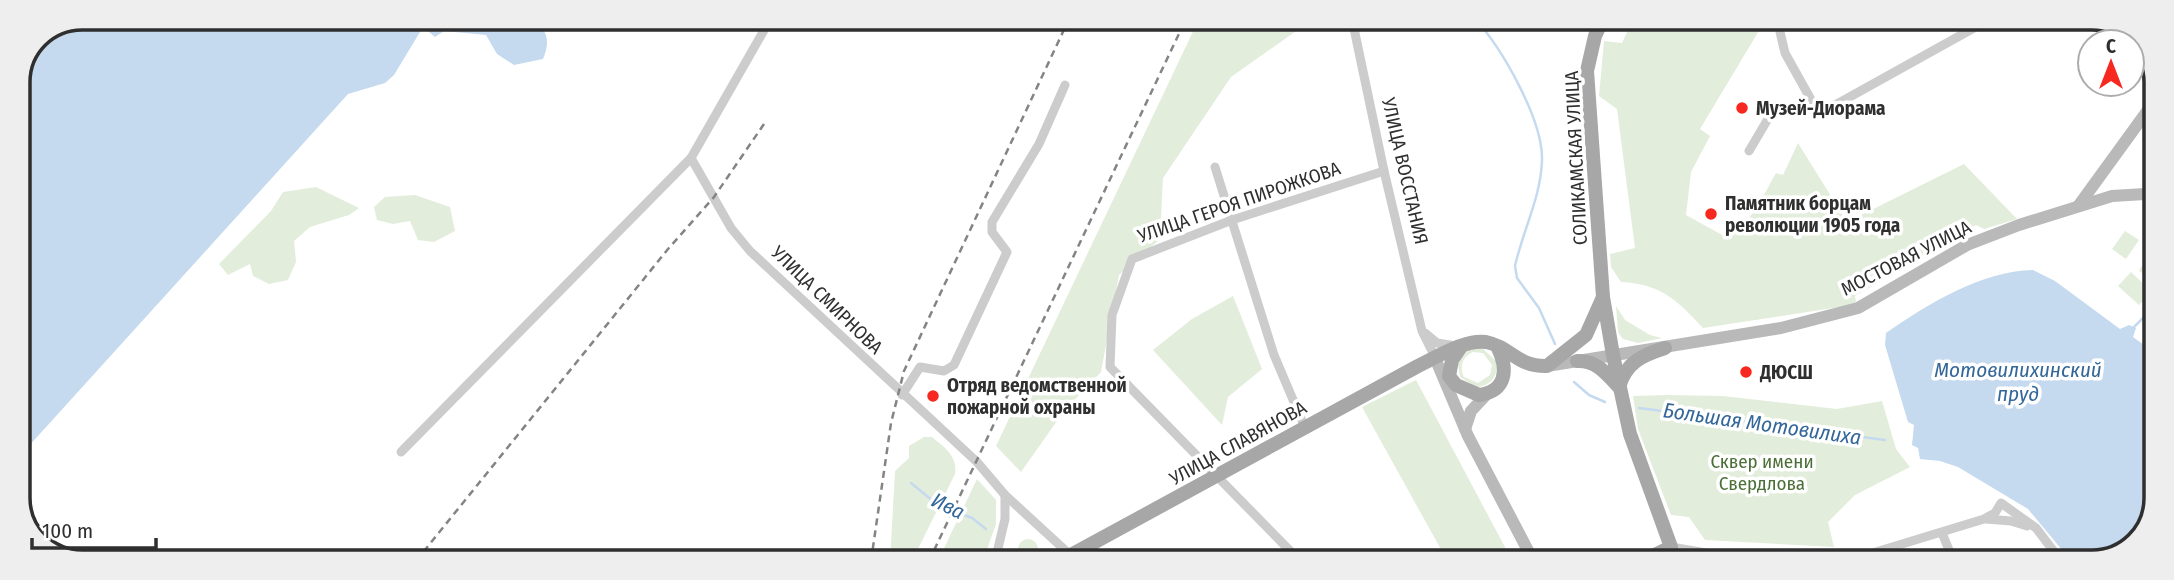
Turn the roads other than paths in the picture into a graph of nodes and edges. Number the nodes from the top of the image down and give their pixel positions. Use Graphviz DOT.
graph roads {
  1 [pos="764,30"];
  2 [pos="1354,30"];
  3 [pos="1598,30"];
  4 [pos="1780,30"];
  5 [pos="1970,30"];
  6 [pos="1065,85"];
  7 [pos="1802,110"];
  8 [pos="2144,116"];
  9 [pos="1749,151"];
  10 [pos="691,158"];
  11 [pos="1215,167"];
  12 [pos="1384,171"];
  13 [pos="2144,194"];
  14 [pos="2079,205"];
  15 [pos="1232,220"];
  16 [pos="1603,297"];
  17 [pos="1422,331"];
  18 [pos="1497,346"];
  19 [pos="1461,347"];
  20 [pos="1665,348"];
  21 [pos="1613,355"];
  22 [pos="1435,358"];
  23 [pos="1577,361"];
  24 [pos="1547,366"];
  25 [pos="1449,376"];
  26 [pos="1619,387"];
  27 [pos="1488,394"];
  28 [pos="902,395"];
  29 [pos="1457,413"];
  30 [pos="1305,428"];
  31 [pos="1467,433"];
  32 [pos="401,452"];
  33 [pos="1218,476"];
  34 [pos="1005,495"];
  35 [pos="1984,519"];
  36 [pos="2036,528"];
  37 [pos="1942,533"];
  38 [pos="1671,547"];
  39 [pos="998,550"];
  40 [pos="1060,550"];
  41 [pos="1085,550"];
  42 [pos="1289,550"];
  43 [pos="1528,550"];
  44 [pos="1665,550"];
  45 [pos="1672,550"];
  46 [pos="1689,550"];
  47 [pos="1884,550"];
  48 [pos="1949,550"];
  49 [pos="2053,550"];
  1 -- 10 [label="street"];
  2 -- 12 [label="street, УЛИЦА ВОССТАНИЯ"];
  3 -- 16 [label="main road, СОЛИКАМСКАЯ УЛИЦА"];
  4 -- 5 [label="street"];
  6 -- 28 [label="street"];
  7 -- 9 [label="street"];
  8 -- 14 [label="main road"];
  10 -- 28 [label="street, УЛИЦА СМИРНОВА"];
  10 -- 32 [label="street"];
  11 -- 15 [label="street"];
  12 -- 15 [label="street, УЛИЦА ГЕРОЯ ПИРОЖКОВА"];
  12 -- 17 [label="street, УЛИЦА ВОССТАНИЯ"];
  13 -- 14 [label="main road, МОСТОВАЯ УЛИЦА"];
  14 -- 20 [label="main road, МОСТОВАЯ УЛИЦА"];
  15 -- 30 [label="street"];
  15 -- 33 [label="street, УЛИЦА ГЕРОЯ ПИРОЖКОВА"];
  16 -- 21 [label="main road, СОЛИКАМСКАЯ УЛИЦА"];
  16 -- 24 [label="main road, СОЛИКАМСКАЯ УЛИЦА"];
  17 -- 19 [label="street"];
  17 -- 22 [label="street, УЛИЦА ВОССТАНИЯ"];
  18 -- 19 [label="main road"];
  18 -- 24 [label="main road, МОСТОВАЯ УЛИЦА"];
  18 -- 27 [label="main road"];
  19 -- 22 [label="main road, УЛИЦА СЛАВЯНОВА"];
  19 -- 25 [label="main road"];
  20 -- 21 [label="main road, МОСТОВАЯ УЛИЦА"];
  20 -- 26 [label="main road"];
  21 -- 23 [label="main road, МОСТОВАЯ УЛИЦА"];
  21 -- 26 [label="main road, СОЛИКАМСКАЯ УЛИЦА"];
  22 -- 25 [label="street, УЛИЦА ВОССТАНИЯ"];
  22 -- 29 [label="main road"];
  22 -- 30 [label="main road, УЛИЦА СЛАВЯНОВА"];
  23 -- 24 [label="main road, МОСТОВАЯ УЛИЦА"];
  23 -- 26 [label="main road"];
  25 -- 27 [label="main road"];
  25 -- 29 [label="main road"];
  26 -- 38 [label="main road, СОЛИКАМСКАЯ УЛИЦА"];
  27 -- 31 [label="main road"];
  28 -- 34 [label="street, УЛИЦА СМИРНОВА"];
  29 -- 31 [label="main road"];
  30 -- 33 [label="main road, УЛИЦА СЛАВЯНОВА"];
  31 -- 43 [label="main road"];
  33 -- 41 [label="main road, УЛИЦА СЛАВЯНОВА"];
  33 -- 42 [label="street"];
  34 -- 39 [label="street"];
  34 -- 40 [label="street, УЛИЦА СМИРНОВА"];
  35 -- 36 [label="street"];
  35 -- 36 [label="street"];
  35 -- 37 [label="street"];
  36 -- 49 [label="street"];
  37 -- 47 [label="street"];
  37 -- 48 [label="street"];
  38 -- 44 [label="main road"];
  38 -- 45 [label="street, СОЛИКАМСКАЯ УЛИЦА"];
  38 -- 46 [label="street"];
}
